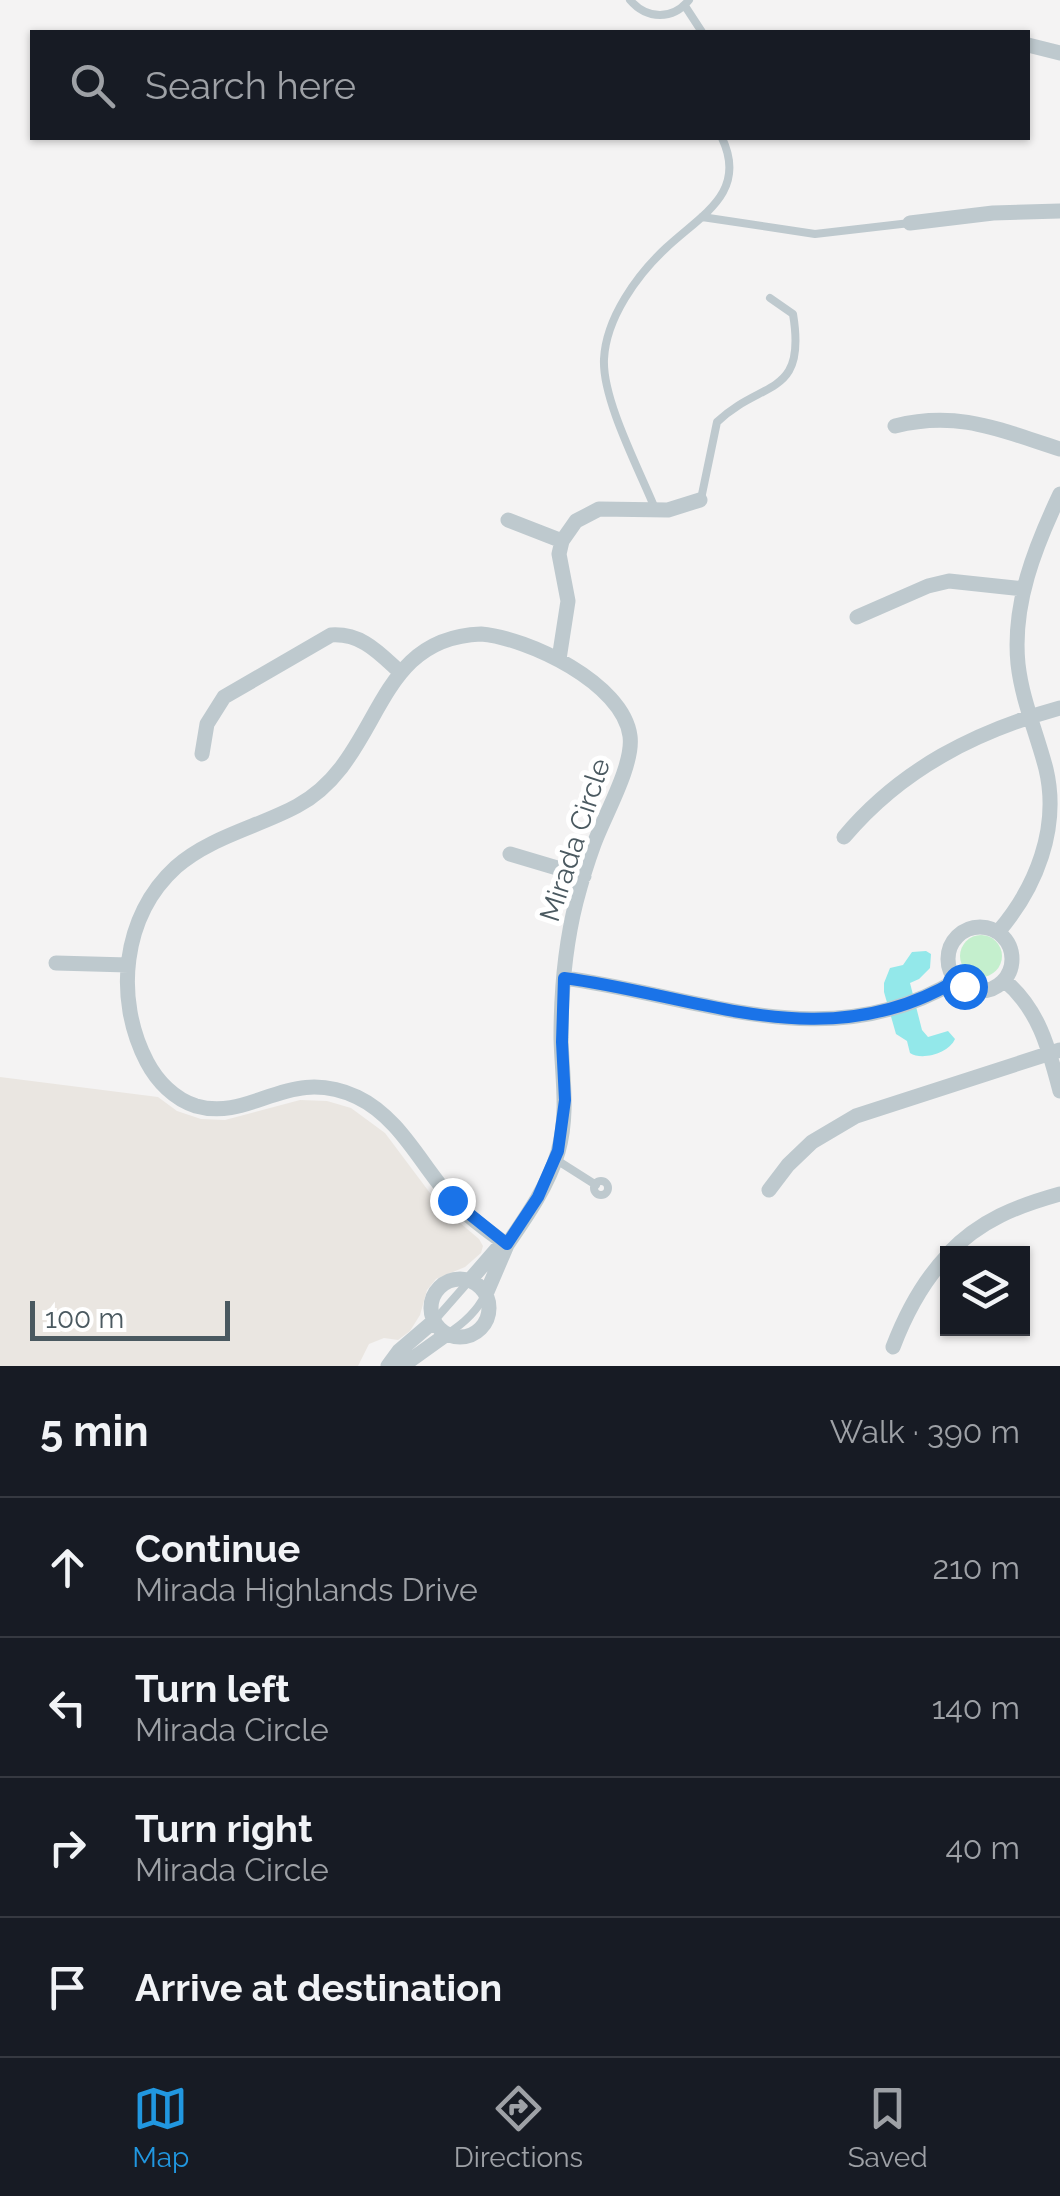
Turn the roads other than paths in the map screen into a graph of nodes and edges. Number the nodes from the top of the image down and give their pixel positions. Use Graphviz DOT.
graph roads {
  1 [pos="630,0"];
  2 [pos="688,3"];
  3 [pos="701,30"];
  4 [pos="1030,46"];
  5 [pos="1060,53"];
  6 [pos="723,140"];
  7 [pos="1060,211"];
  8 [pos="702,218"];
  9 [pos="910,222"];
  10 [pos="770,298"];
  11 [pos="895,426"];
  12 [pos="1060,448"];
  13 [pos="1060,494"];
  14 [pos="700,500"];
  15 [pos="656,510"];
  16 [pos="508,520"];
  17 [pos="562,541"];
  18 [pos="1024,589"];
  19 [pos="858,617"];
  20 [pos="559,659"];
  21 [pos="400,672"];
  22 [pos="1060,708"];
  23 [pos="1031,716"];
  24 [pos="649,734"];
  25 [pos="630,737"];
  26 [pos="202,754"];
  27 [pos="844,836"];
  28 [pos="1053,846"];
  29 [pos="510,854"];
  30 [pos="584,876"];
  31 [pos="998,932"];
  32 [pos="56,963"];
  33 [pos="128,965"];
  34 [pos="564,978"];
  35 [pos="957,980"];
  36 [pos="1004,980"];
  37 [pos="1054,1052"];
  38 [pos="1060,1091"];
  39 [pos="555,1159"];
  40 [pos="596,1184"];
  41 [pos="769,1190"];
  42 [pos="1060,1194"];
  43 [pos="507,1244"];
  44 [pos="958,1246"];
  45 [pos="940,1264"];
  46 [pos="470,1280"];
  47 [pos="486,1294"];
  48 [pos="434,1321"];
  49 [pos="446,1334"];
  50 [pos="893,1348"];
  51 [pos="389,1366"];
  1 -- 2 [label="lane"];
  2 -- 3 [label="lane"];
  4 -- 5 [label="street"];
  6 -- 8 [label="lane"];
  7 -- 9 [label="street"];
  8 -- 9 [label="lane"];
  8 -- 15 [label="lane"];
  10 -- 14 [label="lane"];
  11 -- 12 [label="street"];
  13 -- 18 [label="street"];
  14 -- 15 [label="street"];
  15 -- 17 [label="street"];
  16 -- 17 [label="street"];
  17 -- 20 [label="street"];
  18 -- 19 [label="street"];
  18 -- 23 [label="street"];
  20 -- 21 [label="street, Mirada Circle"];
  20 -- 25 [label="street, Mirada Circle"];
  21 -- 26 [label="street"];
  21 -- 33 [label="street, Mirada Circle"];
  22 -- 23 [label="street"];
  23 -- 27 [label="street"];
  23 -- 28 [label="street"];
  24 -- 25 [label="street, Mirada Circle"];
  25 -- 30 [label="street, Mirada Circle"];
  28 -- 31 [label="street"];
  29 -- 30 [label="street"];
  30 -- 34 [label="street, Mirada Circle"];
  31 -- 35 [label="street"];
  31 -- 36 [label="street"];
  32 -- 33 [label="street"];
  33 -- 43 [label="street, Mirada Circle"];
  34 -- 35 [label="street"];
  34 -- 39 [label="street, Mirada Circle"];
  35 -- 36 [label="street"];
  36 -- 37 [label="street"];
  37 -- 38 [label="street"];
  37 -- 41 [label="street"];
  39 -- 40 [label="lane"];
  39 -- 43 [label="street, Mirada Circle"];
  42 -- 44 [label="street"];
  43 -- 46 [label="street, Mirada Circle"];
  43 -- 47 [label="street, Mirada Circle"];
  45 -- 50 [label="street"];
  46 -- 47 [label="street"];
  46 -- 48 [label="street"];
  47 -- 49 [label="street"];
  48 -- 49 [label="street"];
  48 -- 51 [label="street"];
  49 -- 51 [label="street"];
}
